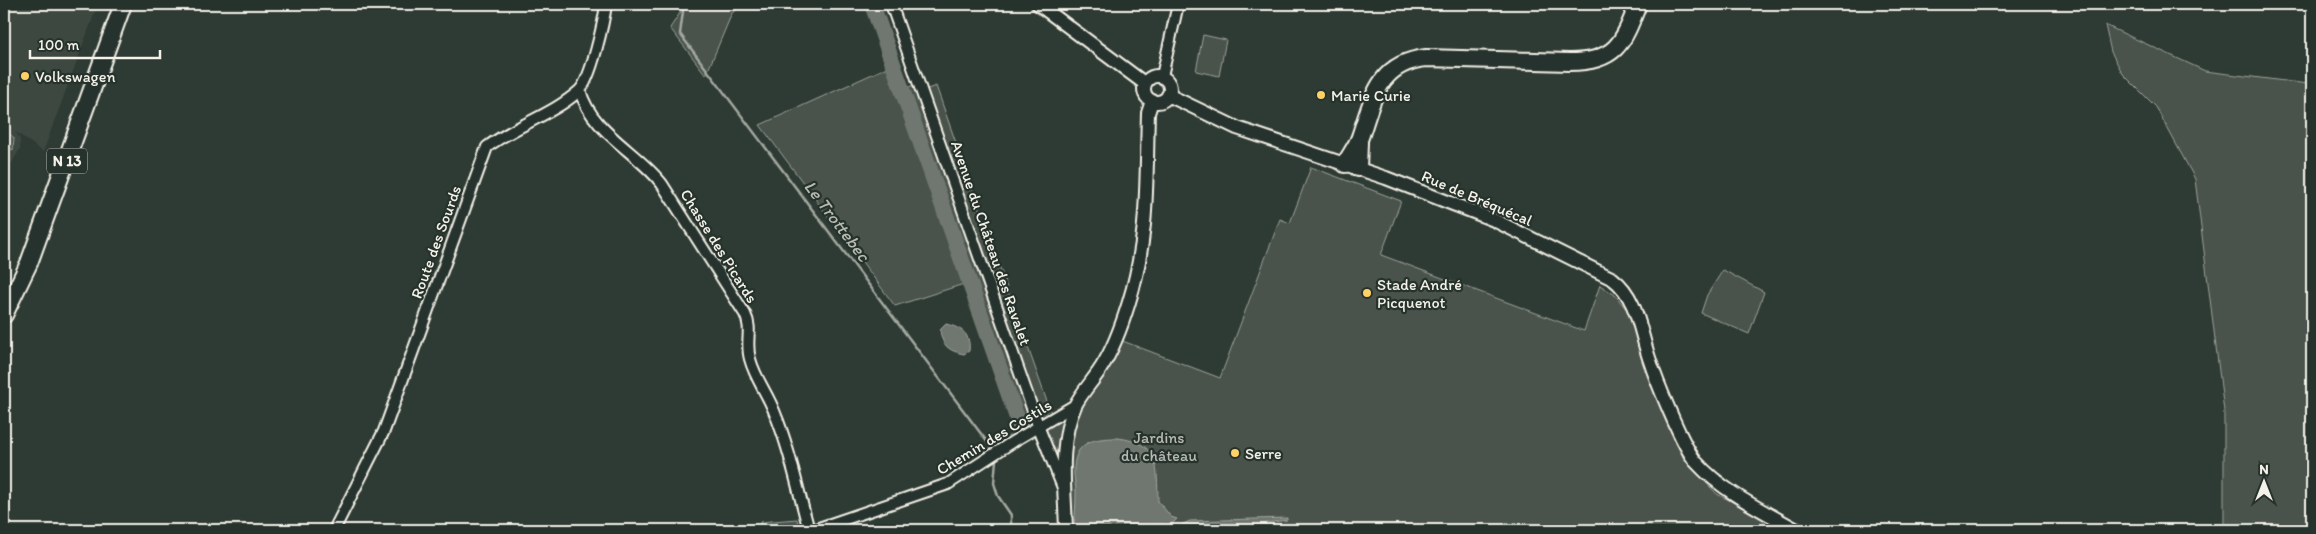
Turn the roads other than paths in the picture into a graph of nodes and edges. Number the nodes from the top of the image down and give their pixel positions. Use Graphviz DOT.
graph roads {
  1 [pos="113,4"];
  2 [pos="123,4"];
  3 [pos="606,4"];
  4 [pos="891,4"];
  5 [pos="1038,4"];
  6 [pos="1178,4"];
  7 [pos="1637,5"];
  8 [pos="1162,76"];
  9 [pos="1144,83"];
  10 [pos="580,90"];
  11 [pos="1168,95"];
  12 [pos="1152,101"];
  13 [pos="1352,166"];
  14 [pos="4,291"];
  15 [pos="4,315"];
  16 [pos="1075,405"];
  17 [pos="1039,428"];
  18 [pos="1065,491"];
  19 [pos="334,530"];
  20 [pos="809,530"];
  21 [pos="813,530"];
  22 [pos="1066,530"];
  23 [pos="1797,530"];
  1 -- 14 [label="highway, N 13"];
  2 -- 15 [label="highway, N 13"];
  3 -- 10 [label="street"];
  4 -- 17 [label="street, Avenue du Château des Ravalet"];
  5 -- 9 [label="street"];
  6 -- 8 [label="street"];
  7 -- 13 [label="highway"];
  8 -- 9 [label="street"];
  8 -- 11 [label="street"];
  9 -- 12 [label="street"];
  10 -- 19 [label="street, Route des Sourds"];
  10 -- 20 [label="street, Chasse des Picards"];
  11 -- 12 [label="street"];
  11 -- 13 [label="street, Rue de Bréquécal"];
  12 -- 16 [label="street"];
  13 -- 23 [label="street, Rue de Bréquécal"];
  16 -- 17 [label="street, Chemin des Costils"];
  16 -- 18 [label="street"];
  17 -- 18 [label="street, Avenue du Château des Ravalet"];
  17 -- 21 [label="street, Chemin des Costils"];
  18 -- 22 [label="street"];
}
